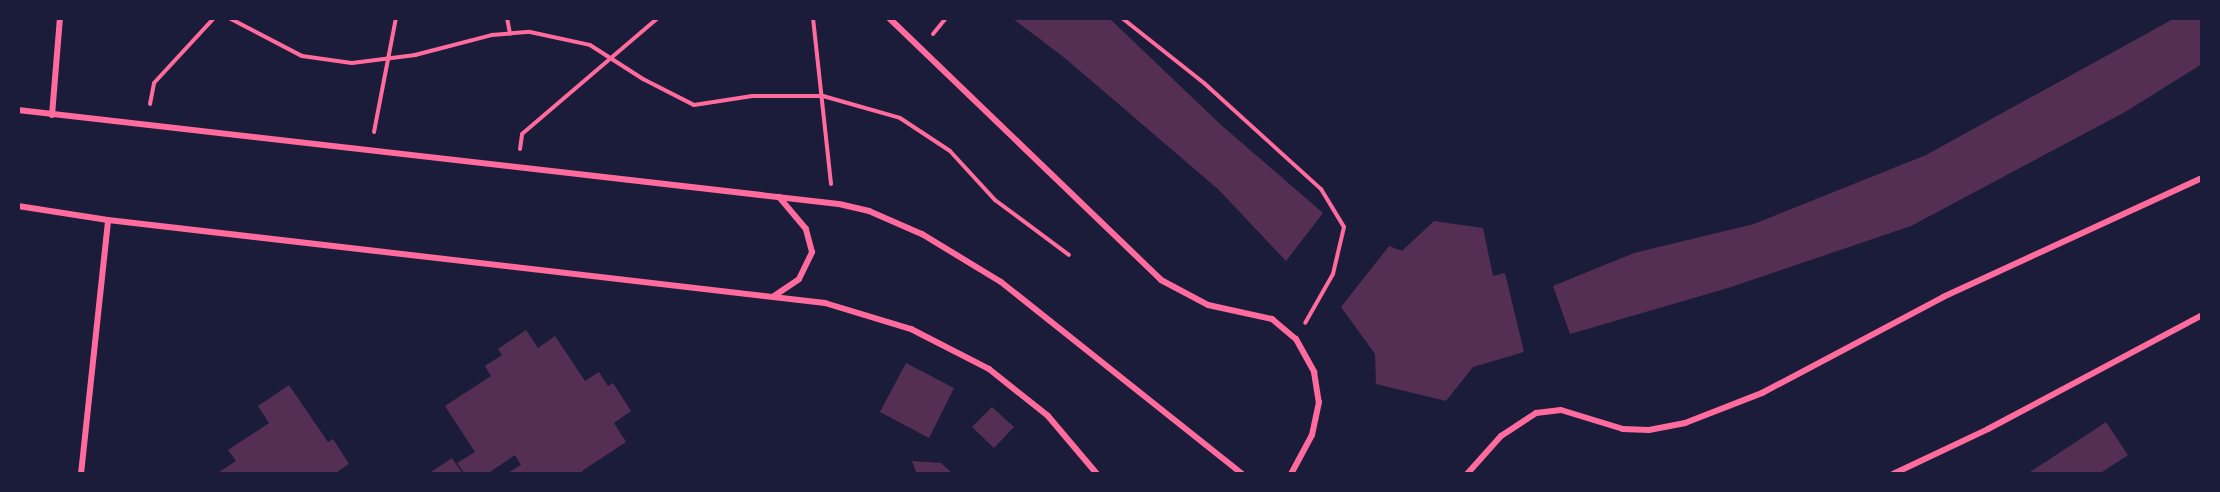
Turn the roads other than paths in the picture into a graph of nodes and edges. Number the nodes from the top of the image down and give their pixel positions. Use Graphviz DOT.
graph roads {
  1 [pos="60,18"];
  2 [pos="888,18"];
  3 [pos="18,110"];
  4 [pos="52,115"];
  5 [pos="2202,178"];
  6 [pos="779,197"];
  7 [pos="18,206"];
  8 [pos="108,220"];
  9 [pos="774,297"];
  10 [pos="2202,315"];
  11 [pos="1906,472"];
  12 [pos="81,474"];
  13 [pos="1097,474"];
  14 [pos="1242,474"];
  15 [pos="1291,474"];
  16 [pos="1467,474"];
  17 [pos="1893,474"];
  1 -- 4 [label="street"];
  2 -- 15 [label="street"];
  3 -- 4 [label="street"];
  4 -- 6 [label="street"];
  5 -- 16 [label="street"];
  6 -- 9 [label="street"];
  6 -- 14 [label="street"];
  7 -- 8 [label="street"];
  8 -- 9 [label="street"];
  8 -- 12 [label="street"];
  9 -- 13 [label="street"];
  10 -- 11 [label="street"];
  11 -- 17 [label="street"];
}
